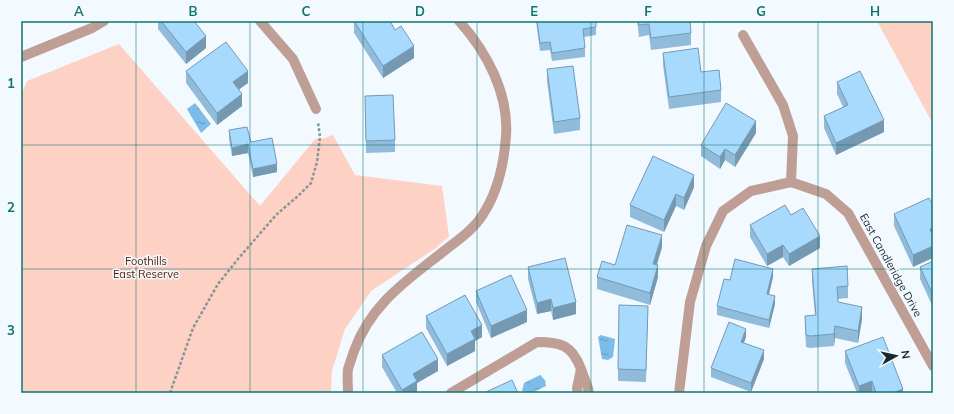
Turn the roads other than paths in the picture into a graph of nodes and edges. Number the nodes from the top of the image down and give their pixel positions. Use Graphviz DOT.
graph roads {
  1 [pos="104,21"];
  2 [pos="260,21"];
  3 [pos="459,21"];
  4 [pos="743,35"];
  5 [pos="21,57"];
  6 [pos="316,108"];
  7 [pos="791,182"];
  8 [pos="933,366"];
  9 [pos="581,369"];
  10 [pos="348,393"];
  11 [pos="451,393"];
  12 [pos="578,393"];
  13 [pos="589,393"];
  14 [pos="679,393"];
  1 -- 5 [label="street"];
  2 -- 6 [label="street"];
  3 -- 10 [label="street"];
  4 -- 7 [label="street"];
  7 -- 8 [label="street, East Candleridge Drive"];
  7 -- 14 [label="street"];
  9 -- 11 [label="street"];
  9 -- 12 [label="street"];
  9 -- 13 [label="street"];
}
